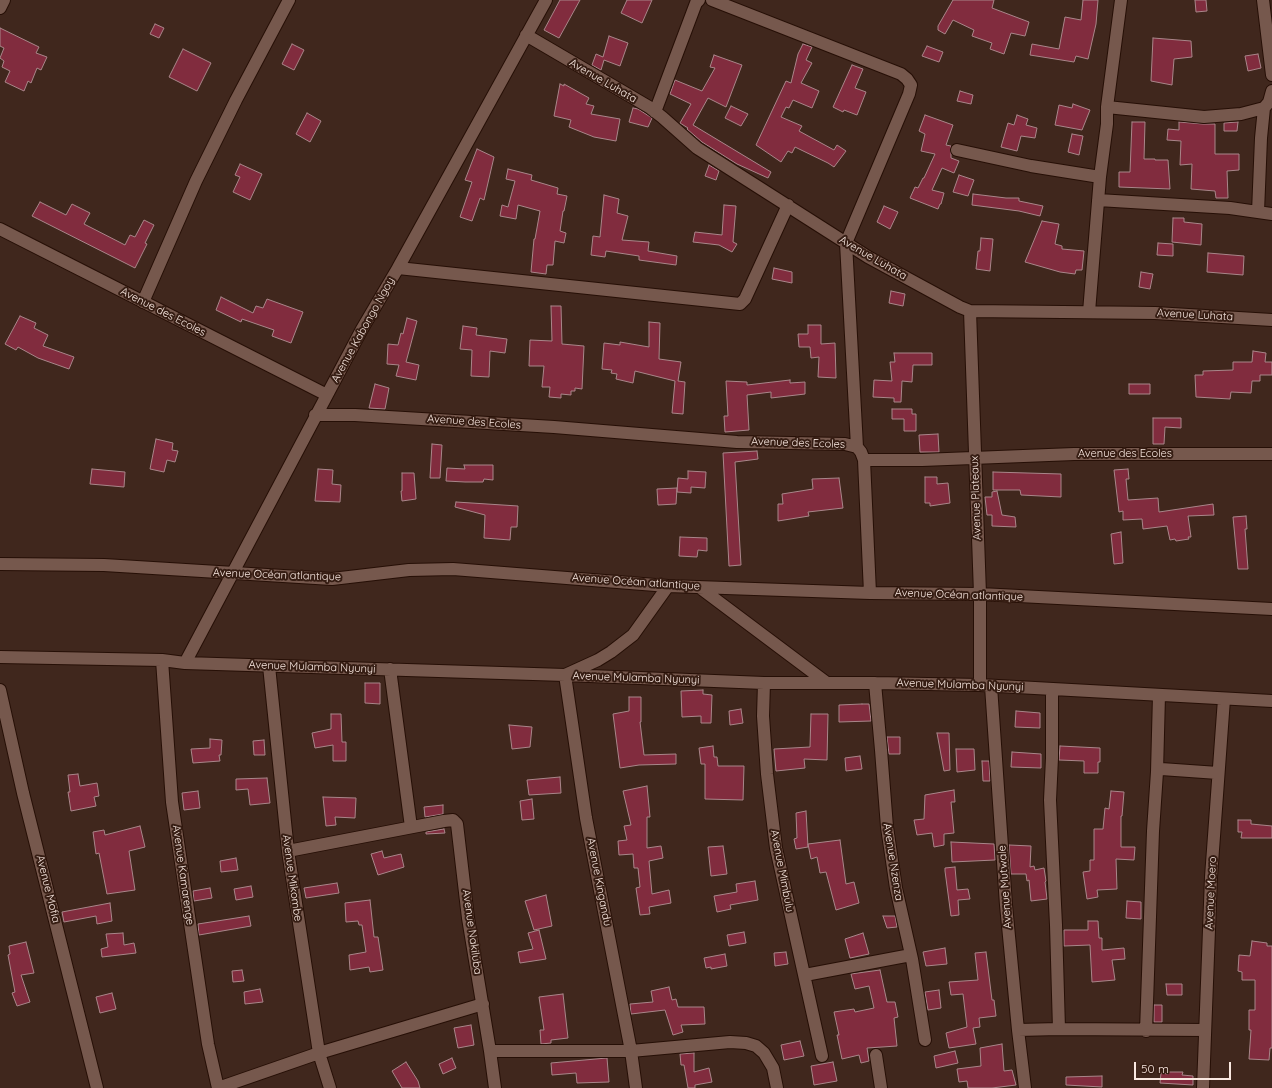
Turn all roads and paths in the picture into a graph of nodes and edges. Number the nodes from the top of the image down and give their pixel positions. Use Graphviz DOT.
graph roads {
  1 [pos="4,0"];
  2 [pos="289,0"];
  3 [pos="546,0"];
  4 [pos="699,0"];
  5 [pos="712,0"];
  6 [pos="1121,0"];
  7 [pos="1263,0"];
  8 [pos="0,8"];
  9 [pos="526,35"];
  10 [pos="1272,75"];
  11 [pos="1272,91"];
  12 [pos="1108,107"];
  13 [pos="1264,108"];
  14 [pos="655,112"];
  15 [pos="956,150"];
  16 [pos="1100,177"];
  17 [pos="1098,200"];
  18 [pos="788,205"];
  19 [pos="1258,212"];
  20 [pos="1272,214"];
  21 [pos="0,229"];
  22 [pos="846,243"];
  23 [pos="398,268"];
  24 [pos="143,302"];
  25 [pos="970,311"];
  26 [pos="1089,312"];
  27 [pos="1272,320"];
  28 [pos="327,395"];
  29 [pos="315,415"];
  30 [pos="857,447"];
  31 [pos="1272,454"];
  32 [pos="975,458"];
  33 [pos="864,460"];
  34 [pos="0,564"];
  35 [pos="232,574"];
  36 [pos="668,586"];
  37 [pos="698,587"];
  38 [pos="870,593"];
  39 [pos="980,594"];
  40 [pos="1272,609"];
  41 [pos="0,657"];
  42 [pos="162,660"];
  43 [pos="185,663"];
  44 [pos="269,666"];
  45 [pos="390,669"];
  46 [pos="565,675"];
  47 [pos="764,683"];
  48 [pos="827,683"];
  49 [pos="875,683"];
  50 [pos="985,685"];
  51 [pos="1052,688"];
  52 [pos="0,690"];
  53 [pos="1159,695"];
  54 [pos="1224,699"];
  55 [pos="1272,701"];
  56 [pos="1157,772"];
  57 [pos="1218,773"];
  58 [pos="411,827"];
  59 [pos="288,851"];
  60 [pos="911,955"];
  61 [pos="805,975"];
  62 [pos="483,1004"];
  63 [pos="1059,1029"];
  64 [pos="1018,1030"];
  65 [pos="1146,1030"];
  66 [pos="1205,1030"];
  67 [pos="925,1040"];
  68 [pos="631,1051"];
  69 [pos="490,1052"];
  70 [pos="319,1053"];
  71 [pos="876,1055"];
  72 [pos="822,1056"];
  73 [pos="97,1088"];
  74 [pos="218,1088"];
  75 [pos="330,1088"];
  76 [pos="495,1088"];
  77 [pos="636,1088"];
  78 [pos="777,1088"];
  79 [pos="881,1088"];
  80 [pos="1025,1088"];
  81 [pos="1203,1088"];
  1 -- 8 [label="street"];
  2 -- 24 [label="street"];
  3 -- 9 [label="street, Avenue Kabongo Ngoy"];
  4 -- 14 [label="street"];
  5 -- 22 [label="street"];
  6 -- 12 [label="street"];
  7 -- 10 [label="street"];
  9 -- 14 [label="street, Avenue Luhata"];
  9 -- 23 [label="street, Avenue Kabongo Ngoy"];
  11 -- 13 [label="street"];
  12 -- 13 [label="street"];
  12 -- 16 [label="street"];
  13 -- 19 [label="street"];
  14 -- 18 [label="street, Avenue Luhata"];
  15 -- 16 [label="street"];
  16 -- 17 [label="street"];
  17 -- 19 [label="street"];
  17 -- 26 [label="street"];
  18 -- 22 [label="street, Avenue Luhata"];
  18 -- 23 [label="street"];
  19 -- 20 [label="street"];
  21 -- 24 [label="street, Avenue des Ecoles"];
  22 -- 25 [label="street, Avenue Luhata"];
  22 -- 30 [label="street"];
  23 -- 28 [label="street, Avenue Kabongo Ngoy"];
  24 -- 28 [label="street, Avenue des Ecoles"];
  25 -- 26 [label="street, Avenue Luhata"];
  25 -- 32 [label="street, Avenue Plateaux"];
  26 -- 27 [label="street, Avenue Luhata"];
  28 -- 29 [label="street, Avenue Kabongo Ngoy"];
  29 -- 30 [label="street, Avenue des Ecoles"];
  29 -- 35 [label="street, Avenue Kabongo Ngoy"];
  30 -- 33 [label="street, Avenue des Ecoles"];
  31 -- 32 [label="street, Avenue des Ecoles"];
  32 -- 33 [label="street, Avenue des Ecoles"];
  32 -- 39 [label="street, Avenue Plateaux"];
  33 -- 38 [label="street"];
  34 -- 35 [label="street, Avenue Océan atlantique"];
  35 -- 36 [label="street, Avenue Océan atlantique"];
  35 -- 43 [label="street, Avenue Kabongo Ngoy"];
  36 -- 37 [label="street, Avenue Océan atlantique"];
  36 -- 46 [label="street"];
  37 -- 38 [label="street, Avenue Océan atlantique"];
  37 -- 48 [label="street"];
  38 -- 39 [label="street, Avenue Océan atlantique"];
  39 -- 40 [label="street, Avenue Océan atlantique"];
  39 -- 50 [label="street, Avenue Plateaux"];
  41 -- 42 [label="street, Avenue Mulamba Nyunyi"];
  42 -- 43 [label="street, Avenue Mulamba Nyunyi"];
  42 -- 74 [label="street, Avenue Kamarenge"];
  43 -- 44 [label="street, Avenue Mulamba Nyunyi"];
  44 -- 45 [label="street, Avenue Mulamba Nyunyi"];
  44 -- 59 [label="street, Avenue Mikombe"];
  45 -- 46 [label="street, Avenue Mulamba Nyunyi"];
  45 -- 58 [label="street"];
  46 -- 47 [label="street, Avenue Mulamba Nyunyi"];
  46 -- 68 [label="street, Avenue Kingandu"];
  47 -- 48 [label="street, Avenue Mulamba Nyunyi"];
  47 -- 61 [label="street, Avenue Mimbulu"];
  48 -- 49 [label="street, Avenue Mulamba Nyunyi"];
  49 -- 50 [label="street, Avenue Mulamba Nyunyi"];
  49 -- 60 [label="street, Avenue Nzenza"];
  50 -- 51 [label="street, Avenue Mulamba Nyunyi"];
  50 -- 64 [label="street, Avenue Mutwale"];
  51 -- 53 [label="street, Avenue Mulamba Nyunyi"];
  51 -- 63 [label="street"];
  52 -- 73 [label="street, Avenue Mofia"];
  53 -- 54 [label="street, Avenue Mulamba Nyunyi"];
  53 -- 56 [label="street"];
  54 -- 55 [label="street, Avenue Mulamba Nyunyi"];
  54 -- 57 [label="street, Avenue Moero"];
  56 -- 57 [label="street"];
  56 -- 65 [label="street"];
  57 -- 66 [label="street, Avenue Moero"];
  58 -- 59 [label="street"];
  58 -- 62 [label="street, Avenue Nakiluba"];
  59 -- 70 [label="street, Avenue Mikombe"];
  60 -- 61 [label="street"];
  60 -- 67 [label="street, Avenue Nzenza"];
  61 -- 72 [label="street, Avenue Mimbulu"];
  62 -- 69 [label="street, Avenue Nakiluba"];
  62 -- 70 [label="street"];
  63 -- 64 [label="street"];
  63 -- 65 [label="street"];
  64 -- 80 [label="street, Avenue Mutwale"];
  65 -- 66 [label="street"];
  66 -- 81 [label="street, Avenue Moero"];
  68 -- 69 [label="street"];
  68 -- 77 [label="street, Avenue Kingandu"];
  68 -- 78 [label="street"];
  69 -- 76 [label="street, Avenue Nakiluba"];
  70 -- 74 [label="street"];
  70 -- 75 [label="street, Avenue Mikombe"];
  71 -- 79 [label="street"];
}
